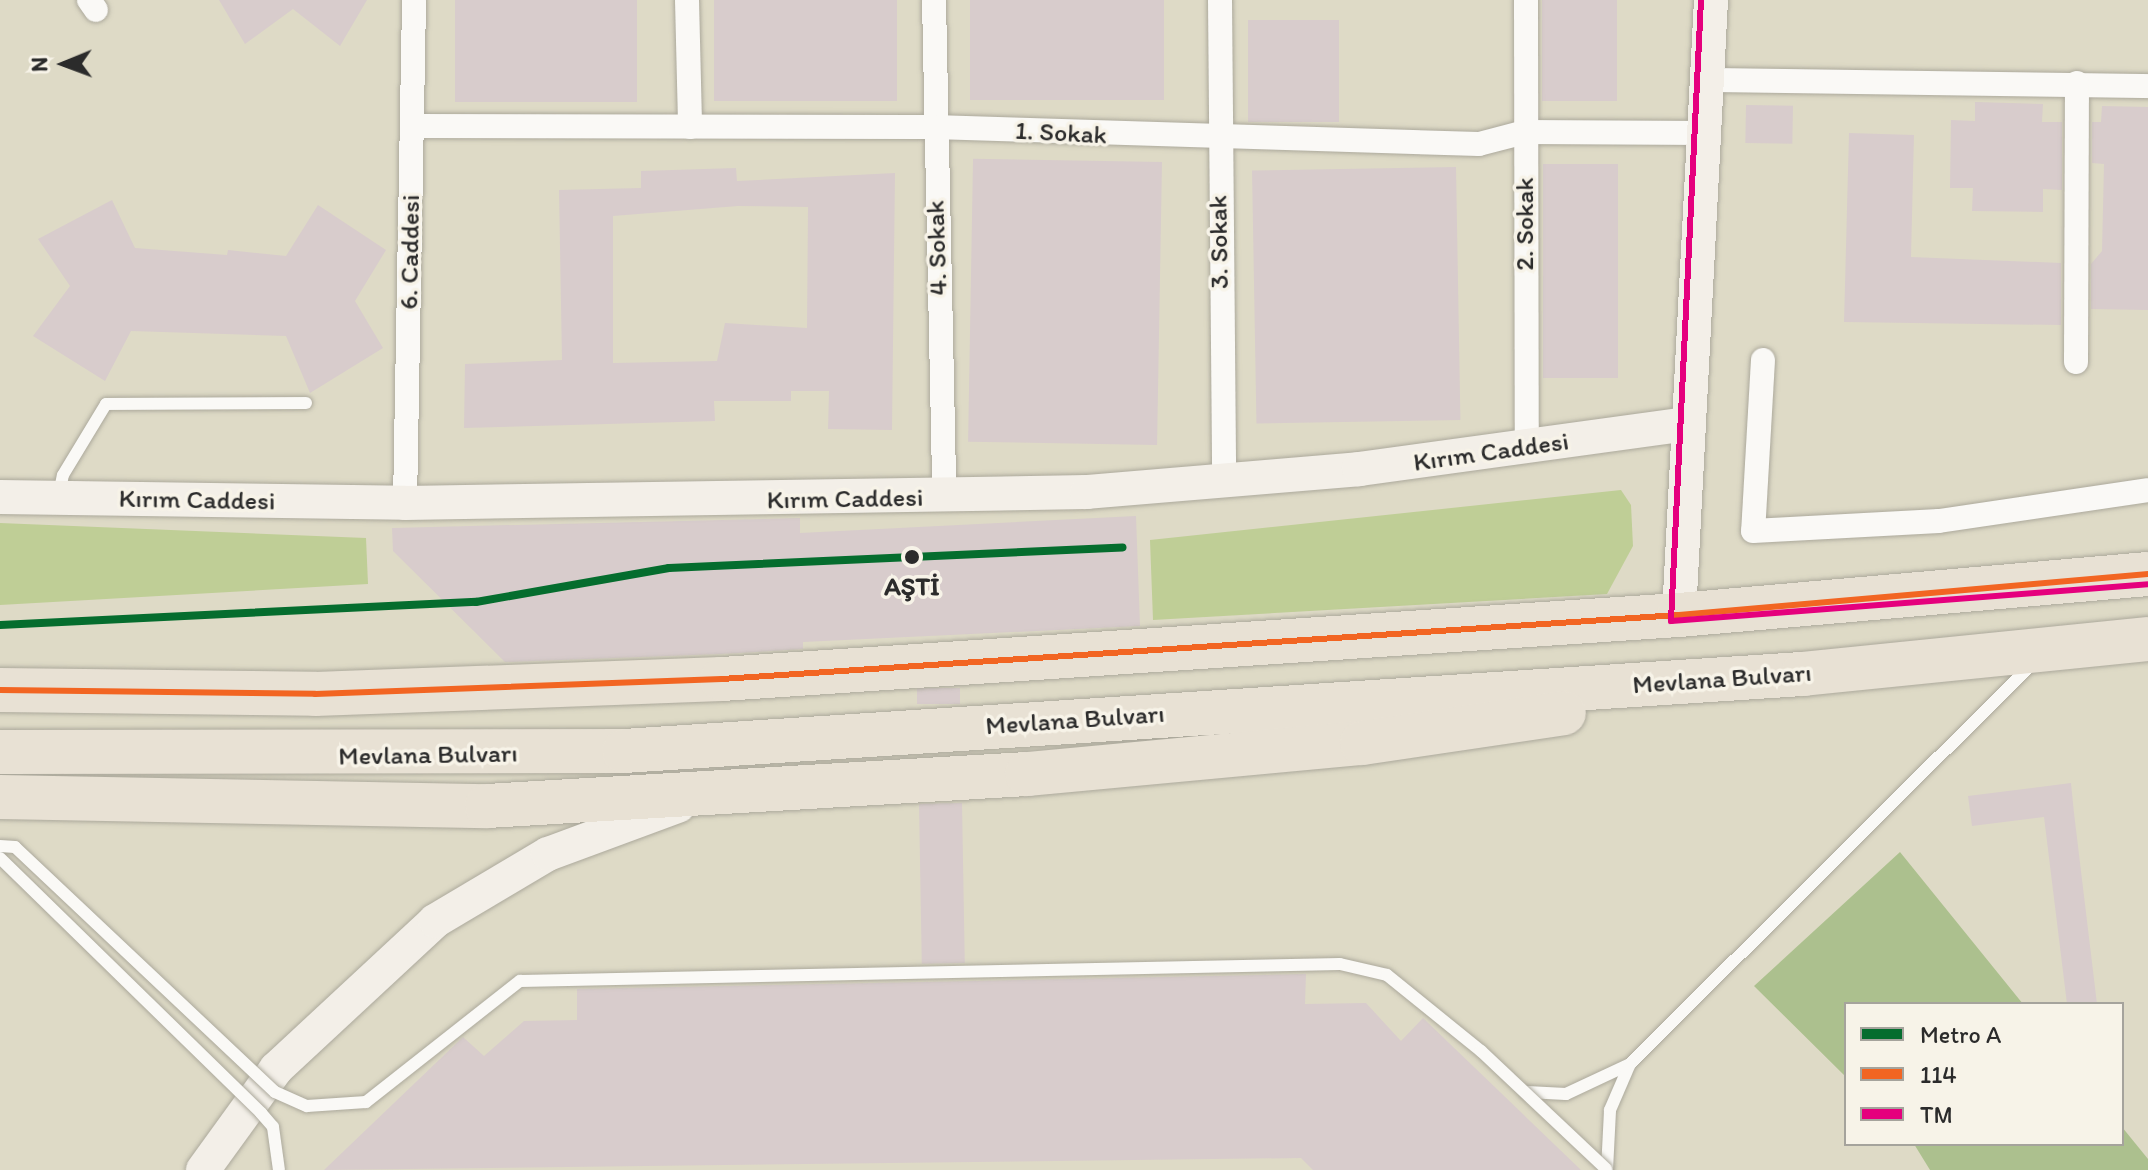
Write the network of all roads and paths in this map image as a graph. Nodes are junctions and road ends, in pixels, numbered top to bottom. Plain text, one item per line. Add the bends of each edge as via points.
1 (414, 0) edge
2 (687, 0) edge
3 (934, 0) edge
4 (1220, 0) edge
5 (1526, 0) edge
6 (1711, 0) edge
7 (1708, 80) junction
8 (2077, 83) junction
9 (2148, 86) edge
10 (412, 126) junction
11 (690, 127) junction
12 (934, 127) junction
13 (1525, 132) junction
14 (1707, 133) junction
15 (1217, 141) junction
16 (1763, 360) dead end
17 (2076, 362) dead end
18 (306, 403) dead end
19 (1686, 424) junction
20 (1527, 448) junction
21 (1224, 484) junction
22 (2148, 490) edge
23 (944, 496) junction
24 (0, 497) edge
25 (58, 498) junction
26 (405, 503) junction
27 (2148, 574) edge
28 (1679, 615) junction
29 (2148, 639) edge
30 (2046, 650) junction
31 (1803, 674) junction
32 (0, 690) edge
33 (0, 752) edge
34 (732, 790) junction
35 (0, 797) edge
36 (0, 846) edge
37 (0, 858) edge
38 (1630, 1064) junction
39 (1527, 1092) junction
40 (203, 1170) edge
41 (279, 1170) edge
42 (1606, 1170) edge

1 - 10 street, 6. Caddesi
2 - 11 street
3 - 12 street, 4. Sokak
4 - 15 street, 3. Sokak
5 - 13 street, 2. Sokak
6 - 7 street
7 - 8 street
7 - 14 street
8 - 9 street
8 - 17 street
10 - 11 street, 1. Sokak
10 - 26 street, 6. Caddesi
11 - 12 street, 1. Sokak
12 - 15 street, 1. Sokak
12 - 23 street, 4. Sokak
13 - 14 street, 1. Sokak
13 - 15 street, 1. Sokak via 1479,144
13 - 20 street, 2. Sokak
14 - 19 street
15 - 21 street, 3. Sokak
16 - 22 street via 1753,531 1939,521
18 - 25 lane via 106,404 63,475
19 - 20 street, Kırım Caddesi
19 - 28 street
20 - 21 street, Kırım Caddesi
21 - 23 street, Kırım Caddesi
23 - 26 street, Kırım Caddesi
24 - 25 street, Kırım Caddesi
25 - 26 street, Kırım Caddesi
27 - 28 highway
28 - 32 highway via 722,679 315,694
29 - 30 highway, Mevlana Bulvarı
30 - 31 highway, Mevlana Bulvarı
30 - 38 lane
31 - 33 highway, Mevlana Bulvarı via 624,751
31 - 34 highway via 1362,743 1027,774
34 - 35 highway via 487,806
34 - 40 street via 548,854 435,921 276,1069
36 - 39 lane, bridge via 15,847 275,1092 307,1106 366,1102 520,981 1225,964 1340,964 1387,975
37 - 41 lane, bridge via 261,1113 273,1127
38 - 39 lane via 1566,1094
38 - 42 lane via 1610,1110
39 - 42 lane, bridge

